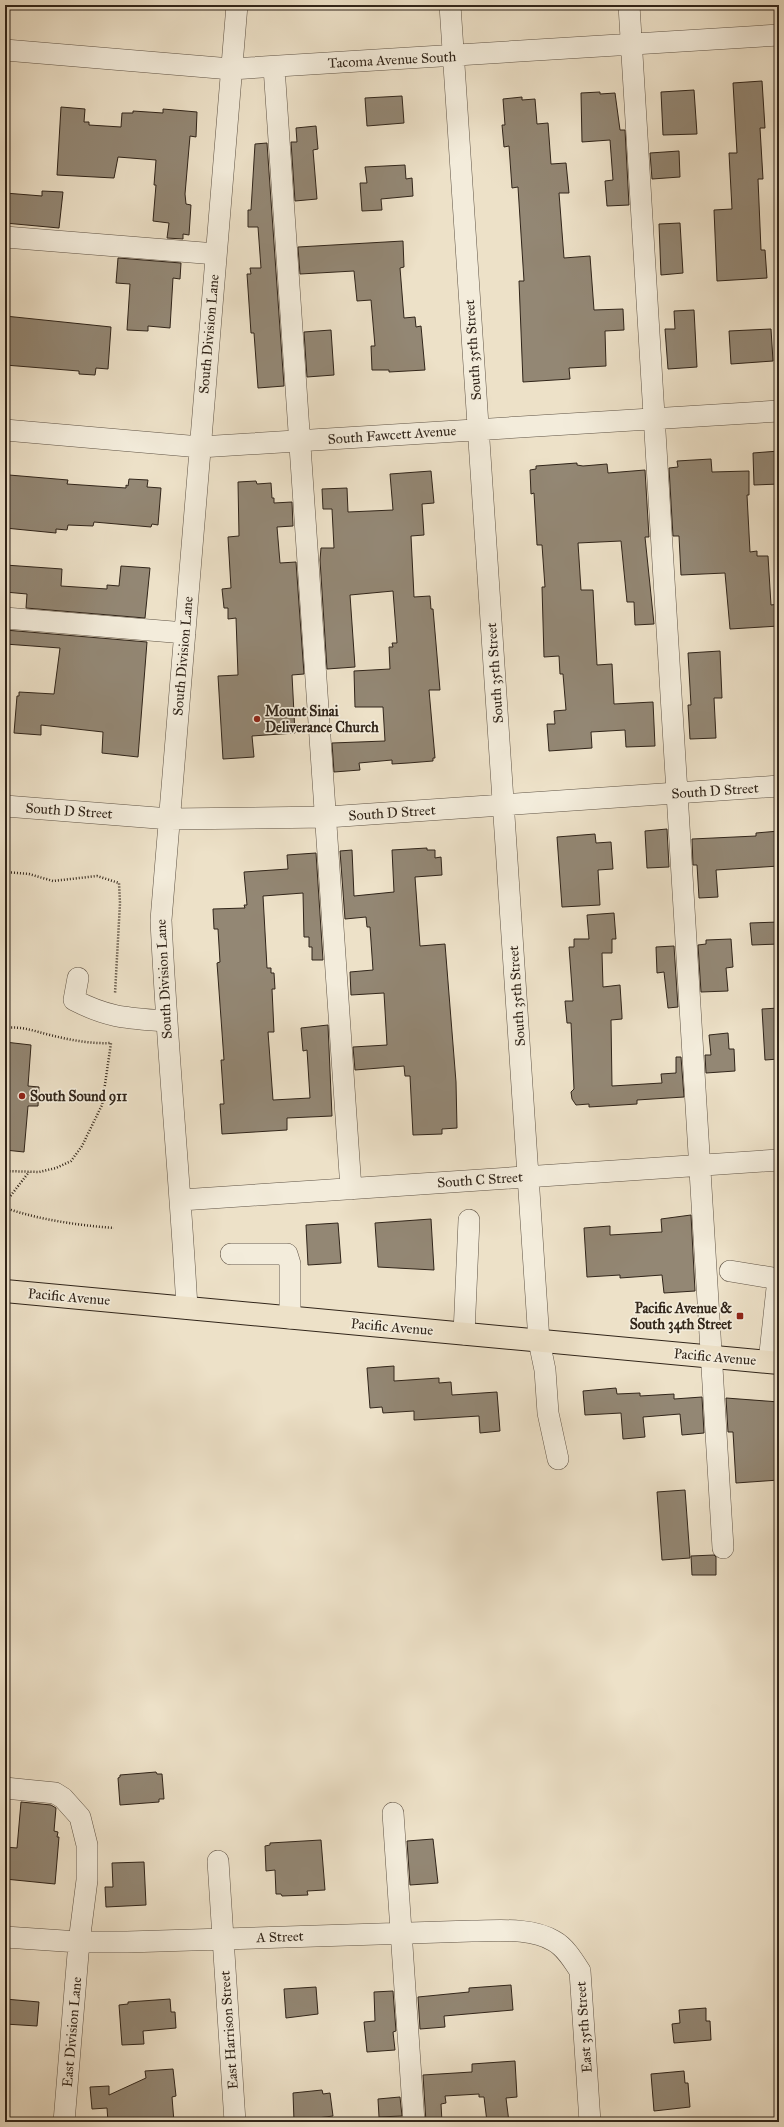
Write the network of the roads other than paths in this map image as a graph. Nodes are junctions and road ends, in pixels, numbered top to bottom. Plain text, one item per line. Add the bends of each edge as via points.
1 (236, 5) edge
2 (450, 5) edge
3 (629, 5) edge
4 (779, 35) edge
5 (632, 44) junction
6 (5, 50) edge
7 (453, 56) junction
8 (274, 67) junction
9 (231, 69) junction
10 (5, 237) edge
11 (216, 254) junction
12 (779, 411) edge
13 (654, 418) junction
14 (5, 430) edge
15 (478, 430) junction
16 (300, 441) junction
17 (200, 447) junction
18 (5, 618) edge
19 (185, 633) junction
20 (779, 786) edge
21 (679, 793) junction
22 (505, 805) junction
23 (5, 806) edge
24 (327, 817) junction
25 (170, 819) junction
26 (78, 978) dead end
27 (165, 1021) junction
28 (779, 1160) edge
29 (700, 1165) junction
30 (528, 1176) junction
31 (351, 1189) junction
32 (181, 1200) junction
33 (469, 1220) dead end
34 (231, 1254) dead end
35 (730, 1271) dead end
36 (778, 1279) edge
37 (5, 1291) edge
38 (188, 1308) junction
39 (290, 1318) junction
40 (464, 1334) junction
41 (540, 1341) junction
42 (712, 1357) junction
43 (774, 1362) edge
44 (558, 1459) dead end
45 (723, 1548) dead end
46 (5, 1788) edge
47 (393, 1813) dead end
48 (218, 1861) dead end
49 (401, 1933) junction
50 (5, 1936) edge
51 (224, 1938) junction
52 (554, 1941) joint
53 (79, 1942) junction
54 (64, 2122) edge
55 (235, 2122) edge
56 (414, 2122) edge
57 (590, 2122) edge

1 - 9 street, South Division Lane
2 - 7 street, South 35th Street
3 - 5 street
4 - 5 street, Tacoma Avenue South
5 - 7 street, Tacoma Avenue South
5 - 13 street
6 - 9 street, Tacoma Avenue South
7 - 8 street, Tacoma Avenue South
7 - 15 street, South 35th Street
8 - 9 street, Tacoma Avenue South
8 - 16 street
9 - 11 street, South Division Lane
10 - 11 street
11 - 17 street, South Division Lane
12 - 13 street, South Fawcett Avenue
13 - 15 street, South Fawcett Avenue
13 - 21 street
14 - 17 street, South Fawcett Avenue
15 - 16 street, South Fawcett Avenue
15 - 22 street, South 35th Street
16 - 17 street, South Fawcett Avenue
16 - 24 street
17 - 19 street, South Division Lane
18 - 19 street
19 - 25 street, South Division Lane
20 - 21 street, South D Street
21 - 22 street, South D Street
21 - 29 street
22 - 24 street, South D Street
22 - 30 street, South 35th Street
23 - 25 street, South D Street
24 - 25 street, South D Street
24 - 31 street
25 - 27 street, South Division Lane via 160,920
26 - 27 street via 74,1000 96,1011 113,1016
27 - 32 street, South Division Lane
28 - 29 street, South C Street
29 - 30 street, South C Street
29 - 42 street
30 - 31 street, South C Street
30 - 41 street, South 35th Street
31 - 32 street, South C Street
32 - 38 street, South Division Lane
33 - 40 street
34 - 39 street via 287,1254 290,1264
35 - 36 street
36 - 43 street
37 - 38 main road, Pacific Avenue
38 - 39 main road, Pacific Avenue
39 - 40 main road, Pacific Avenue
40 - 41 main road, Pacific Avenue
41 - 42 main road, Pacific Avenue
41 - 44 street, South 35th Street via 548,1413
42 - 43 main road, Pacific Avenue
42 - 45 street
46 - 53 street via 55,1793 78,1814 87,1845 87,1880
47 - 49 street
48 - 51 street, East Harrison Street
49 - 51 street, A Street
49 - 52 street, A Street via 504,1931 531,1934
49 - 56 street
50 - 53 street, A Street
51 - 53 street, A Street
51 - 55 street, East Harrison Street
52 - 57 street, East 35th Street via 569,1954 580,1971
53 - 54 street, East Division Lane

